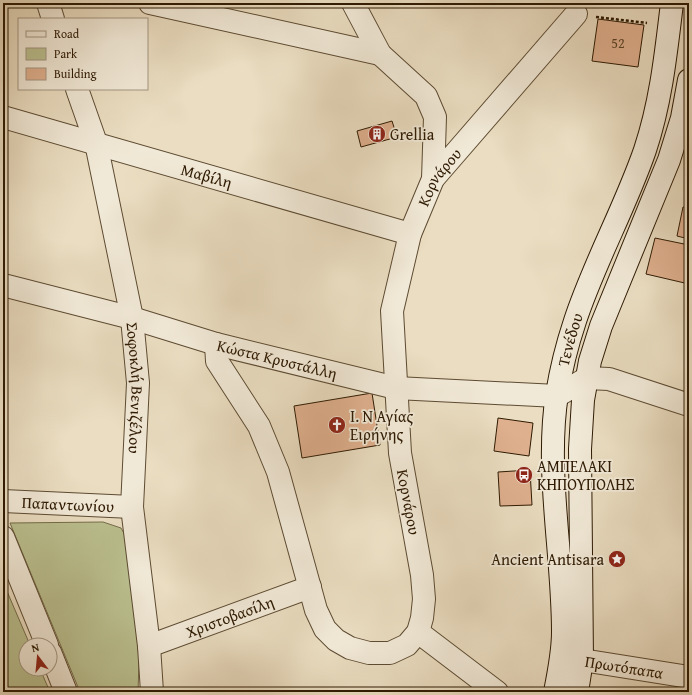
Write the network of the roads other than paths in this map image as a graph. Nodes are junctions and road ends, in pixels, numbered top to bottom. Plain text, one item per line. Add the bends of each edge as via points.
1 (48, 3) edge
2 (150, 3) edge
3 (353, 3) edge
4 (672, 3) edge
5 (576, 14) road end
6 (53, 18) edge
7 (380, 54) junction
8 (689, 80) edge
9 (77, 90) edge
10 (3, 117) edge
11 (96, 143) junction
12 (433, 179) junction
13 (410, 234) junction
14 (3, 285) edge
15 (132, 318) junction
16 (216, 344) junction
17 (587, 378) junction
18 (396, 388) junction
19 (557, 396) junction
20 (689, 406) edge
21 (3, 501) edge
22 (132, 507) junction
23 (3, 537) edge
24 (310, 587) junction
25 (418, 632) junction
26 (44, 637) edge
27 (149, 646) junction
28 (582, 660) junction
29 (560, 664) junction
30 (58, 672) edge
31 (689, 677) edge
32 (66, 692) edge
33 (152, 692) edge
34 (497, 692) edge
35 (555, 692) edge
36 (577, 692) edge

1 - 6 street
2 - 7 street
3 - 7 street
4 - 19 street, Τενέδου via 663,75 645,150 575,320 564,354
5 - 12 street, Κορνάρου
7 - 12 street via 426,96 435,117
8 - 17 street, Τενέδου via 682,118 669,160 601,326
9 - 11 street, Σοφοκλή Βενιζέλου
10 - 11 street, Μαβίλη
11 - 13 street, Μαβίλη
11 - 15 street, Σοφοκλή Βενιζέλου
12 - 13 street, Κορνάρου
13 - 18 street, Κορνάρου via 392,311
14 - 15 street, Κώστα Κρυστάλλη
15 - 16 street, Κώστα Κρυστάλλη
15 - 22 street, Σοφοκλή Βενιζέλου via 138,383
16 - 18 street, Κώστα Κρυστάλλη
16 - 24 street via 217,361 259,426 278,472
17 - 19 street
17 - 20 street via 609,379
17 - 28 street, Τενέδου via 580,441
18 - 19 street, Κώστα Κρυστάλλη
18 - 25 street, Κορνάρου via 400,453 422,575 424,599
19 - 29 street, Τενέδου via 554,479 563,633
21 - 22 street, Παπαντωνίου
22 - 27 street, Σοφοκλή Βενιζέλου
23 - 26 street
24 - 25 street via 316,610 325,629 336,640 350,648 370,653 390,653 407,645
24 - 27 street, Χριστοβασίλη
25 - 34 street
27 - 33 street, Σοφοκλή Βενιζέλου
28 - 29 street, Πρωτόπαπα
28 - 31 street, Πρωτόπαπα
28 - 36 street, Τενέδου
29 - 35 street, Τενέδου
30 - 32 street

